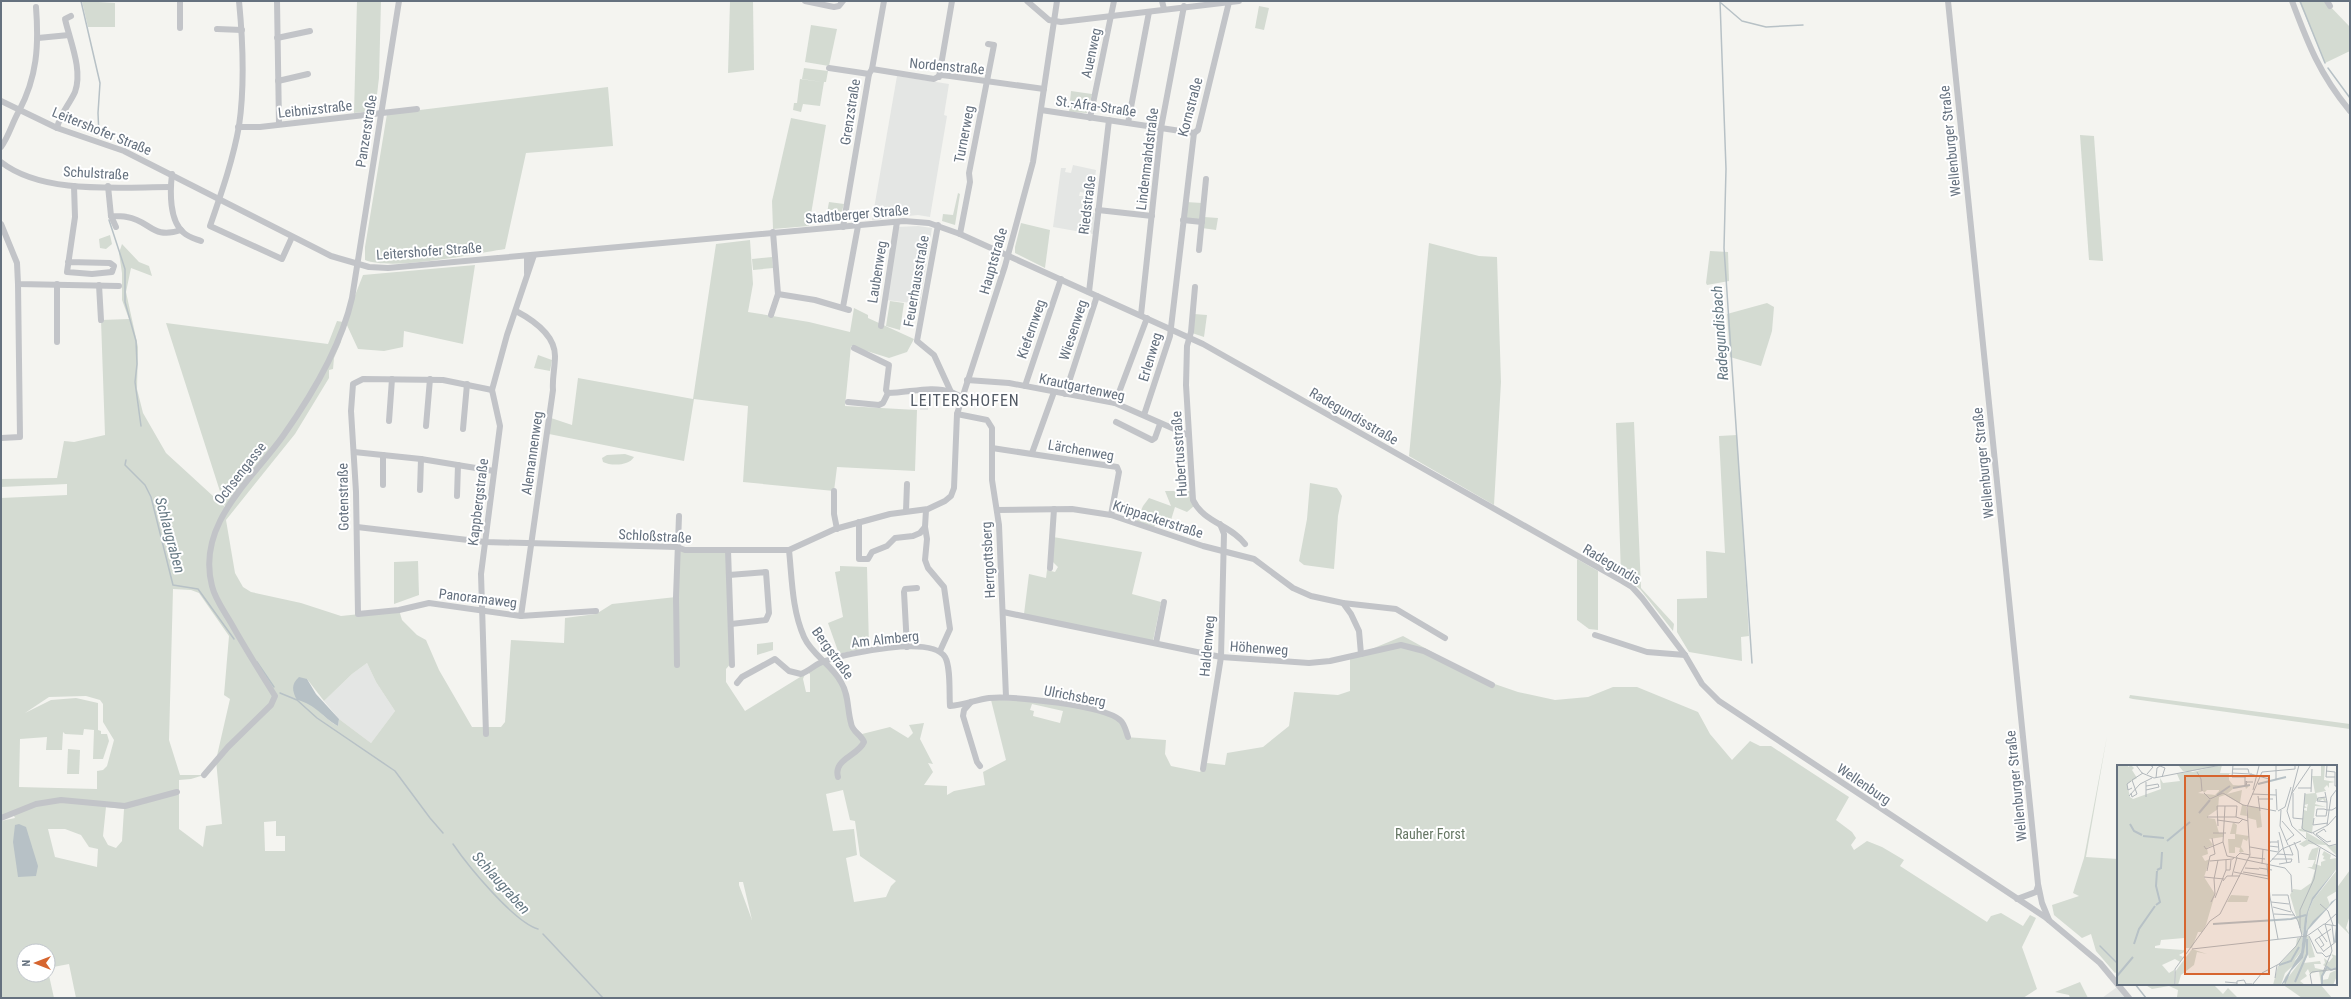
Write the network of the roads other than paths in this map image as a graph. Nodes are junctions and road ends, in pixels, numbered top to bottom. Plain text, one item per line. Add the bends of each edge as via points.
1 (180, 1) edge
2 (239, 1) edge
3 (277, 1) edge
4 (399, 1) edge
5 (805, 1) edge
6 (843, 1) edge
7 (884, 1) edge
8 (952, 1) edge
9 (1027, 1) edge
10 (1057, 1) edge
11 (1114, 1) edge
12 (1162, 1) edge
13 (1239, 1) edge
14 (1948, 1) edge
15 (2292, 1) edge
16 (1229, 2) edge
17 (1184, 6) junction
18 (36, 7) dead end
19 (1164, 9) junction
20 (1149, 12) junction
21 (71, 16) dead end
22 (1111, 17) junction
23 (1054, 22) junction
24 (180, 28) dead end
25 (216, 29) dead end
26 (242, 30) junction
27 (310, 31) dead end
28 (69, 36) junction
29 (38, 38) junction
30 (277, 38) junction
31 (988, 44) dead end
32 (828, 68) dead end
33 (870, 71) junction
34 (308, 74) dead end
35 (938, 77) junction
36 (278, 81) junction
37 (987, 81) junction
38 (1044, 89) junction
39 (1, 101) edge
40 (417, 109) dead end
41 (20, 110) junction
42 (1041, 110) junction
43 (2350, 111) edge
44 (381, 113) junction
45 (1090, 118) junction
46 (1109, 120) junction
47 (1128, 123) junction
48 (279, 124) junction
49 (238, 127) junction
50 (57, 128) junction
51 (1161, 128) junction
52 (1194, 133) junction
53 (1, 147) edge
54 (1, 162) edge
55 (172, 174) junction
56 (1206, 179) dead end
57 (74, 186) junction
58 (108, 186) junction
59 (170, 186) junction
60 (219, 200) junction
61 (1098, 210) junction
62 (111, 216) junction
63 (1152, 216) junction
64 (1183, 220) junction
65 (897, 222) junction
66 (1202, 222) junction
67 (1, 224) edge
68 (938, 225) junction
69 (858, 226) junction
70 (116, 227) dead end
71 (843, 227) junction
72 (181, 230) junction
73 (773, 232) junction
74 (960, 234) junction
75 (292, 237) junction
76 (201, 241) dead end
77 (1199, 250) dead end
78 (534, 255) junction
79 (1008, 255) junction
80 (527, 256) junction
81 (68, 262) junction
82 (356, 264) junction
83 (527, 278) junction
84 (1061, 280) junction
85 (18, 284) junction
86 (57, 284) junction
87 (99, 286) junction
88 (119, 286) dead end
89 (1195, 287) dead end
90 (1089, 292) junction
91 (778, 294) junction
92 (1097, 296) junction
93 (516, 310) junction
94 (771, 315) dead end
95 (1144, 316) junction
96 (101, 320) dead end
97 (881, 326) dead end
98 (1171, 328) junction
99 (1190, 337) junction
100 (57, 342) dead end
101 (854, 348) dead end
102 (392, 379) junction
103 (430, 379) junction
104 (967, 380) junction
105 (467, 384) junction
106 (1025, 386) junction
107 (492, 390) junction
108 (951, 392) junction
109 (1054, 392) junction
110 (888, 393) junction
111 (1065, 394) junction
112 (962, 397) junction
113 (848, 402) dead end
114 (1115, 403) junction
115 (957, 414) junction
116 (1144, 415) junction
117 (389, 421) dead end
118 (1116, 422) dead end
119 (1160, 424) junction
120 (426, 426) dead end
121 (463, 429) dead end
122 (1188, 435) junction
123 (1, 438) edge
124 (992, 448) junction
125 (354, 452) junction
126 (1032, 453) junction
127 (383, 455) junction
128 (421, 459) junction
129 (458, 465) junction
130 (494, 472) junction
131 (907, 484) dead end
132 (383, 485) dead end
133 (420, 490) dead end
134 (834, 491) dead end
135 (457, 496) dead end
136 (945, 501) joint
137 (1054, 509) junction
138 (926, 510) junction
139 (997, 510) junction
140 (906, 511) junction
141 (1111, 515) junction
142 (679, 516) dead end
143 (1506, 517) joint
144 (858, 522) junction
145 (1220, 524) junction
146 (357, 527) junction
147 (925, 527) junction
148 (837, 529) junction
149 (485, 542) junction
150 (531, 543) junction
151 (1245, 544) dead end
152 (677, 547) junction
153 (728, 550) junction
154 (789, 550) junction
155 (1223, 552) junction
156 (1050, 568) dead end
157 (729, 575) junction
158 (917, 588) dead end
159 (1164, 602) dead end
160 (1343, 603) junction
161 (484, 611) junction
162 (596, 612) dead end
163 (1003, 612) junction
164 (358, 614) joint
165 (521, 616) junction
166 (731, 624) junction
167 (1594, 635) dead end
168 (1445, 638) dead end
169 (1156, 643) junction
170 (907, 647) junction
171 (940, 651) junction
172 (1361, 654) junction
173 (1685, 655) junction
174 (1221, 657) junction
175 (823, 661) junction
176 (677, 664) dead end
177 (732, 666) dead end
178 (737, 683) dead end
179 (1702, 684) joint
180 (1492, 685) dead end
181 (1006, 698) junction
182 (971, 702) junction
183 (486, 734) dead end
184 (1128, 737) dead end
185 (980, 766) dead end
186 (1203, 769) dead end
187 (204, 775) dead end
188 (838, 777) dead end
189 (177, 792) dead end
190 (1, 818) edge
191 (2038, 884) junction
192 (2017, 899) junction
193 (2050, 921) junction
194 (2117, 984) edge
195 (2118, 985) edge
196 (2129, 998) edge

1 - 24 street
2 - 26 street
3 - 30 street
4 - 44 street, Panzerstraße
5 - 6 street via 834,7 840,6
7 - 33 street, Grenzstraße
8 - 35 street
9 - 23 street
10 - 23 street, Hauptstraße
11 - 22 street, Auenweg
12 - 19 street
13 - 16 street
14 - 191 street, Wellenburger Straße
15 - 43 street via 2320,69 2331,88
16 - 17 street
16 - 52 street, Kornstraße via 1198,130
17 - 19 street
17 - 51 street, Lindenmahdstraße
18 - 29 street
19 - 20 street
20 - 22 street
20 - 47 street
21 - 28 street via 65,19
22 - 23 street via 1077,22
22 - 45 street, Auenweg
23 - 38 street, Hauptstraße
25 - 26 street
26 - 49 street
27 - 30 street
28 - 29 street
28 - 50 street via 78,80 60,116
29 - 41 street via 35,72
30 - 36 street
31 - 37 street, Turnerweg via 994,45
32 - 33 street, Nordenstraße
33 - 35 street, Nordenstraße via 934,79
33 - 71 street, Grenzstraße
34 - 36 street
35 - 37 street, Nordenstraße via 948,75
36 - 48 street
37 - 38 street, Nordenstraße
37 - 74 street, Turnerweg
38 - 42 street, Hauptstraße
39 - 41 street, Leitershofer Straße
40 - 44 street, Leibnizstraße
41 - 50 street, Leitershofer Straße
41 - 53 street
42 - 45 street, St.-Afra-Straße
42 - 79 street, Hauptstraße via 1033,162
44 - 48 street, Leibnizstraße
44 - 82 street, Panzerstraße
45 - 46 street, St.-Afra-Straße
46 - 47 street, St.-Afra-Straße
46 - 61 street, Riedstraße
47 - 51 street, St.-Afra-Straße
48 - 49 street, Leibnizstraße
49 - 60 street
50 - 55 street, Leitershofer Straße via 117,148
51 - 52 street, St.-Afra-Straße
51 - 63 street, Lindenmahdstraße
52 - 64 street, Kornstraße
54 - 57 street, Schulstraße via 26,175
55 - 59 street
55 - 60 street, Leitershofer Straße
56 - 66 street
57 - 58 street, Schulstraße
57 - 81 street via 75,217
58 - 59 street, Schulstraße
58 - 62 street
59 - 72 street via 174,219
60 - 75 street, Leitershofer Straße
60 - 75 street via 210,226 282,259
61 - 63 street
61 - 90 street, Riedstraße
62 - 70 street
62 - 72 street via 127,216 156,232 173,233
63 - 95 street, Lindenmahdstraße
64 - 66 street
64 - 98 street, Kornstraße
65 - 68 street, Stadtberger Straße via 918,221
65 - 69 street, Stadtberger Straße
65 - 97 street, Laubenweg
66 - 77 street
67 - 85 street via 17,263
68 - 74 street, Stadtberger Straße
68 - 108 street, Feuerhausstraße via 917,341 934,355
69 - 71 street, Stadtberger Straße
69 - 91 street via 846,308
71 - 73 street, Stadtberger Straße
72 - 76 street via 184,234
73 - 78 street, Leitershofer Straße
73 - 91 street
74 - 79 street, Stadtberger Straße
75 - 82 street, Leitershofer Straße via 331,256
78 - 80 street, Leitershofer Straße
78 - 83 street, Kappbergstraße
79 - 84 street, Radegundisstraße
79 - 104 street, Hauptstraße
80 - 82 street, Leitershofer Straße via 388,268
80 - 83 street, Kappbergstraße
81 - 81 street via 67,272 104,274 114,269 110,263
82 - 187 street, Ochsengasse via 348,316 330,357 283,436 226,508 210,548 210,576 220,606 275,696 271,705 228,747
83 - 93 street, Kappbergstraße
84 - 90 street, Radegundisstraße
84 - 106 street, Kiefernweg
85 - 86 street
85 - 123 street via 20,437
86 - 87 street
86 - 100 street
87 - 88 street
87 - 96 street
89 - 99 street
90 - 92 street, Radegundisstraße
91 - 94 street
92 - 95 street, Radegundisstraße
92 - 111 street, Wiesenweg
93 - 107 street, Kappbergstraße
93 - 150 street, Alemannenweg via 529,318 549,337 555,354 553,390
95 - 98 street, Radegundisstraße
95 - 114 street, Lindenmahdstraße
98 - 99 street, Radegundisstraße
98 - 116 street, Erlenweg
99 - 122 street, Hubertusstraße via 1186,385
99 - 143 street, Radegundisstraße
101 - 110 street via 890,365 886,390
102 - 103 street
102 - 117 street
102 - 125 street, Gotenstraße via 355,381 351,412
103 - 105 street
103 - 120 street
104 - 106 street, Krautgartenweg
104 - 112 street, Hauptstraße
105 - 107 street
105 - 121 street
106 - 109 street, Krautgartenweg
107 - 130 street, Kappbergstraße via 500,426
108 - 110 street via 917,390
108 - 112 street
109 - 111 street, Krautgartenweg
109 - 126 street
110 - 113 street via 880,405
111 - 114 street, Krautgartenweg
112 - 115 street, Hauptstraße
114 - 116 street, Krautgartenweg
115 - 124 street, Herrgottsberg via 988,420 992,428
115 - 136 street, Hauptstraße via 954,488 951,496
116 - 119 street, Krautgartenweg
118 - 119 street via 1152,440
119 - 122 street, Krautgartenweg
122 - 145 street, Hubertusstraße via 1193,500 1201,513
124 - 126 street, Lärchenweg
124 - 139 street, Herrgottsberg via 992,480
125 - 127 street
125 - 146 street, Gotenstraße
126 - 141 street, Lärchenweg via 1117,467 1119,472
127 - 128 street
127 - 132 street
128 - 129 street
128 - 133 street
129 - 130 street
129 - 135 street
130 - 149 street, Kappbergstraße
131 - 140 street
134 - 148 street
136 - 138 street, Schloßstraße
137 - 139 street, Krippackerstraße
137 - 141 street, Krippackerstraße
137 - 156 street
138 - 140 street, Schloßstraße
138 - 147 street
139 - 163 street, Herrgottsberg
140 - 144 street, Schloßstraße
141 - 155 street, Krippackerstraße
142 - 152 street
143 - 173 street, Radegundis via 1632,587
144 - 147 street via 859,559 868,559 872,552 887,546 895,538 913,536
144 - 148 street, Schloßstraße
145 - 151 street, Hubertusstraße via 1236,534
145 - 155 street, Haldenweg via 1224,534
146 - 149 street, Schloßstraße
146 - 164 street, Gotenstraße
147 - 171 street via 925,560 928,568 944,587 950,629
148 - 154 street, Schloßstraße
149 - 150 street, Schloßstraße
149 - 161 street, Kappbergstraße via 481,574
150 - 152 street, Schloßstraße
150 - 165 street, Alemannenweg
152 - 153 street, Schloßstraße via 685,550
152 - 176 street
153 - 154 street, Schloßstraße
153 - 157 street
154 - 175 street, Bergstraße via 792,587 800,626 806,642
155 - 160 street, Krippackerstraße via 1254,559 1293,588 1311,596
155 - 174 street, Haldenweg
157 - 166 street
157 - 166 street via 766,572 769,614 766,620 760,622
158 - 170 street via 905,589 904,592
159 - 169 street
160 - 168 street via 1396,609
160 - 172 street via 1359,631
161 - 164 street, Panoramaweg via 428,603 399,610
161 - 165 street, Panoramaweg
161 - 183 street, Kappbergstraße
162 - 165 street, Panoramaweg
163 - 169 street, Höhenweg
163 - 181 street, Herrgottsberg
166 - 177 street
167 - 173 street via 1647,652
169 - 174 street, Höhenweg
170 - 171 street, Am Almberg via 924,646
170 - 175 street, Am Almberg via 870,650
171 - 182 street via 947,661 950,706
172 - 174 street, Höhenweg via 1309,663
172 - 180 street, Höhenweg via 1401,645 1424,651
173 - 179 street, Radegundis
174 - 186 street, Haldenweg
175 - 178 street, Am Almberg via 801,674 789,671 775,659 742,677
175 - 188 street, Bergstraße via 841,681 847,696 853,731 864,742 861,749 839,764 836,771
179 - 192 street, Wellenburg via 1719,701
181 - 182 street
181 - 184 street, Ulrichsberg via 1078,706 1108,714 1120,720
182 - 185 street via 964,710 963,716
189 - 190 street via 125,806 61,800 36,804
191 - 192 street via 2036,892
191 - 193 street, Wellenburger Straße via 2042,903
192 - 193 street, Wellenburg
193 - 194 street, Wellenburg via 2100,963
195 - 196 street, Wellenburg

